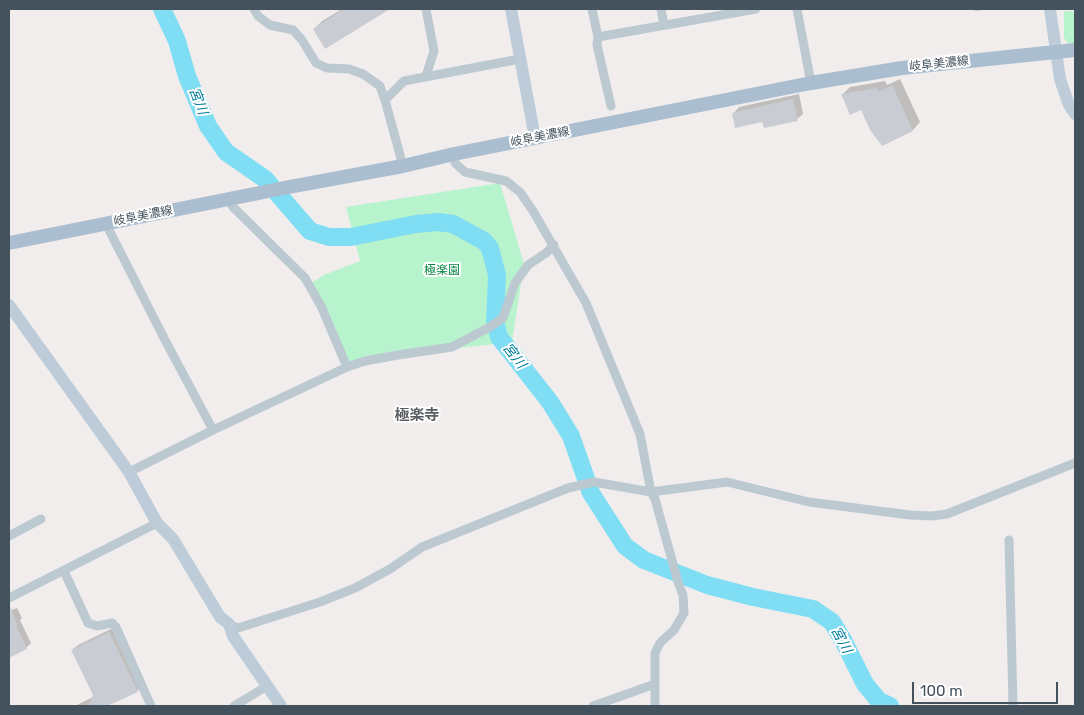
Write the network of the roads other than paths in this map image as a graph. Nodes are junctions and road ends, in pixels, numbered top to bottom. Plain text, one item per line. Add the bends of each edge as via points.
1 (254, 9) edge
2 (426, 9) edge
3 (511, 9) edge
4 (592, 9) edge
5 (660, 9) edge
6 (756, 9) edge
7 (797, 9) edge
8 (1050, 9) edge
9 (729, 11) edge
10 (664, 25) junction
11 (598, 37) junction
12 (1075, 50) edge
13 (1056, 52) junction
14 (520, 59) junction
15 (426, 76) junction
16 (811, 83) junction
17 (385, 100) junction
18 (610, 106) dead end
19 (1075, 114) edge
20 (535, 138) junction
21 (454, 154) junction
22 (403, 166) junction
23 (228, 199) junction
24 (106, 224) junction
25 (9, 243) edge
26 (554, 245) junction
27 (11, 313) edge
28 (347, 367) junction
29 (213, 430) junction
30 (1075, 463) edge
31 (129, 472) junction
32 (651, 492) junction
33 (41, 519) dead end
34 (157, 523) junction
35 (9, 536) edge
36 (1008, 540) dead end
37 (64, 571) junction
38 (9, 598) edge
39 (229, 624) junction
40 (655, 684) junction
41 (267, 686) junction
42 (151, 706) edge
43 (234, 706) edge
44 (281, 706) edge
45 (593, 706) edge
46 (655, 706) edge
47 (1013, 706) edge

1 - 17 street via 270,24 293,30 316,63 363,74 380,86
2 - 15 street via 434,51
3 - 14 street
4 - 11 street
5 - 10 street
6 - 9 street
7 - 16 street
8 - 13 street
9 - 10 street
10 - 11 street
11 - 18 street
12 - 13 main road, 岐阜美濃線
13 - 16 main road, 岐阜美濃線 via 902,68
13 - 19 street via 1060,78
14 - 15 street
14 - 20 street
15 - 17 street via 404,81
16 - 20 main road, 岐阜美濃線
17 - 22 street
20 - 21 main road, 岐阜美濃線
21 - 22 main road, 岐阜美濃線
21 - 26 street via 455,163 465,172 506,181 520,192
22 - 23 main road, 岐阜美濃線
23 - 24 main road, 岐阜美濃線
23 - 28 street via 305,278 321,306
24 - 25 main road, 岐阜美濃線
24 - 29 street
26 - 28 street via 528,266 515,283 503,318 488,328 452,347 406,353
26 - 32 street via 586,303 640,434
27 - 31 street
28 - 29 street
29 - 31 street
30 - 32 street via 947,514 932,516 809,502 727,482
31 - 34 street
32 - 39 street via 594,482 568,488 422,547 355,588 238,628
32 - 40 street via 683,595 684,614 655,653
33 - 35 street
34 - 37 street
34 - 39 street via 173,539 220,617
36 - 47 street
37 - 38 street
37 - 42 street via 88,623 97,626 112,623 116,627
39 - 41 street via 233,636
40 - 45 street
40 - 46 street
41 - 43 street
41 - 44 street

